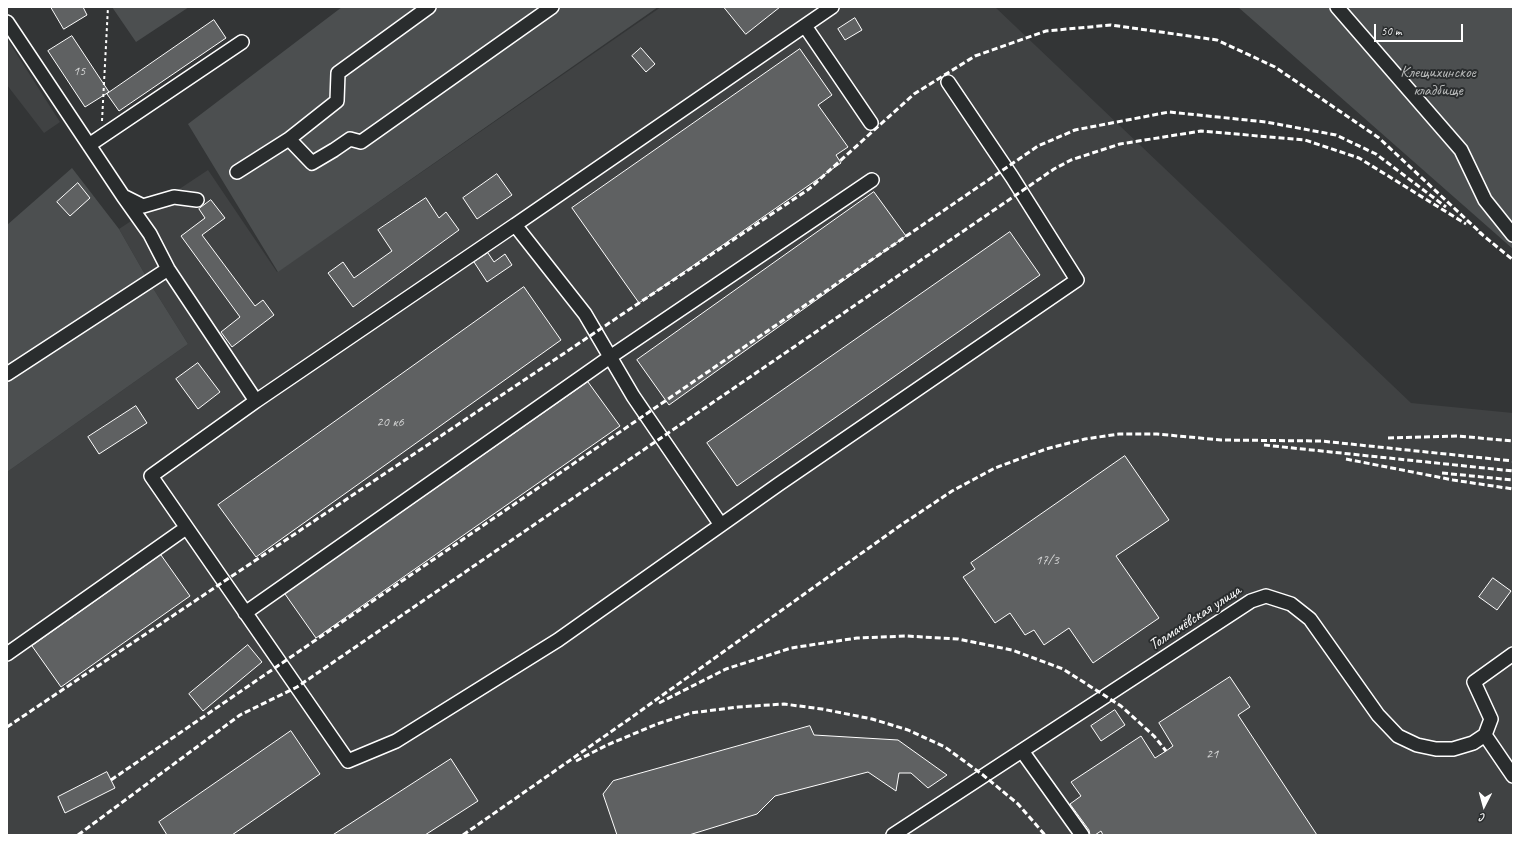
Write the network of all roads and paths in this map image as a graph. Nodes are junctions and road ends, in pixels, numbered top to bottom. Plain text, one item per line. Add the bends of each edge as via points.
1 (108, 7) edge
2 (429, 7) edge
3 (552, 7) edge
4 (832, 7) edge
5 (1338, 7) edge
6 (7, 22) edge
7 (805, 26) junction
8 (242, 42) dead end
9 (948, 82) dead end
10 (871, 123) dead end
11 (101, 137) junction
12 (289, 139) junction
13 (89, 145) junction
14 (237, 172) dead end
15 (872, 180) dead end
16 (123, 196) junction
17 (198, 200) dead end
18 (516, 225) junction
19 (1513, 235) edge
20 (168, 269) junction
21 (610, 357) junction
22 (7, 374) edge
23 (256, 401) junction
24 (721, 525) junction
25 (186, 528) junction
26 (245, 613) junction
27 (7, 654) edge
28 (1513, 654) edge
29 (1485, 735) junction
30 (1022, 751) junction
31 (1513, 776) edge
32 (893, 835) edge
33 (1082, 835) edge

1 - 11 path
2 - 12 street via 338,73 337,101
3 - 12 street via 360,142 350,139 312,163
4 - 7 street
5 - 19 street via 1461,150 1485,200
6 - 13 street
7 - 10 street
7 - 18 street
8 - 11 street
9 - 24 street via 1077,280
11 - 13 street
12 - 14 street
13 - 16 street
15 - 21 street
16 - 17 street via 143,206 174,197
16 - 20 street via 150,234
18 - 21 street via 585,314
18 - 23 street
20 - 22 street
20 - 23 street
21 - 24 street via 633,396
21 - 26 street
23 - 25 street via 151,476
24 - 26 street via 558,640 396,741 348,761
25 - 26 street
25 - 27 street
28 - 29 street via 1474,682 1491,720
29 - 30 street, Толмачёвская улица via 1473,743 1453,749 1417,746 1398,736 1378,715 1310,619 1291,604 1266,596 1251,601
29 - 31 street
30 - 32 street, Толмачёвская улица
30 - 33 street

